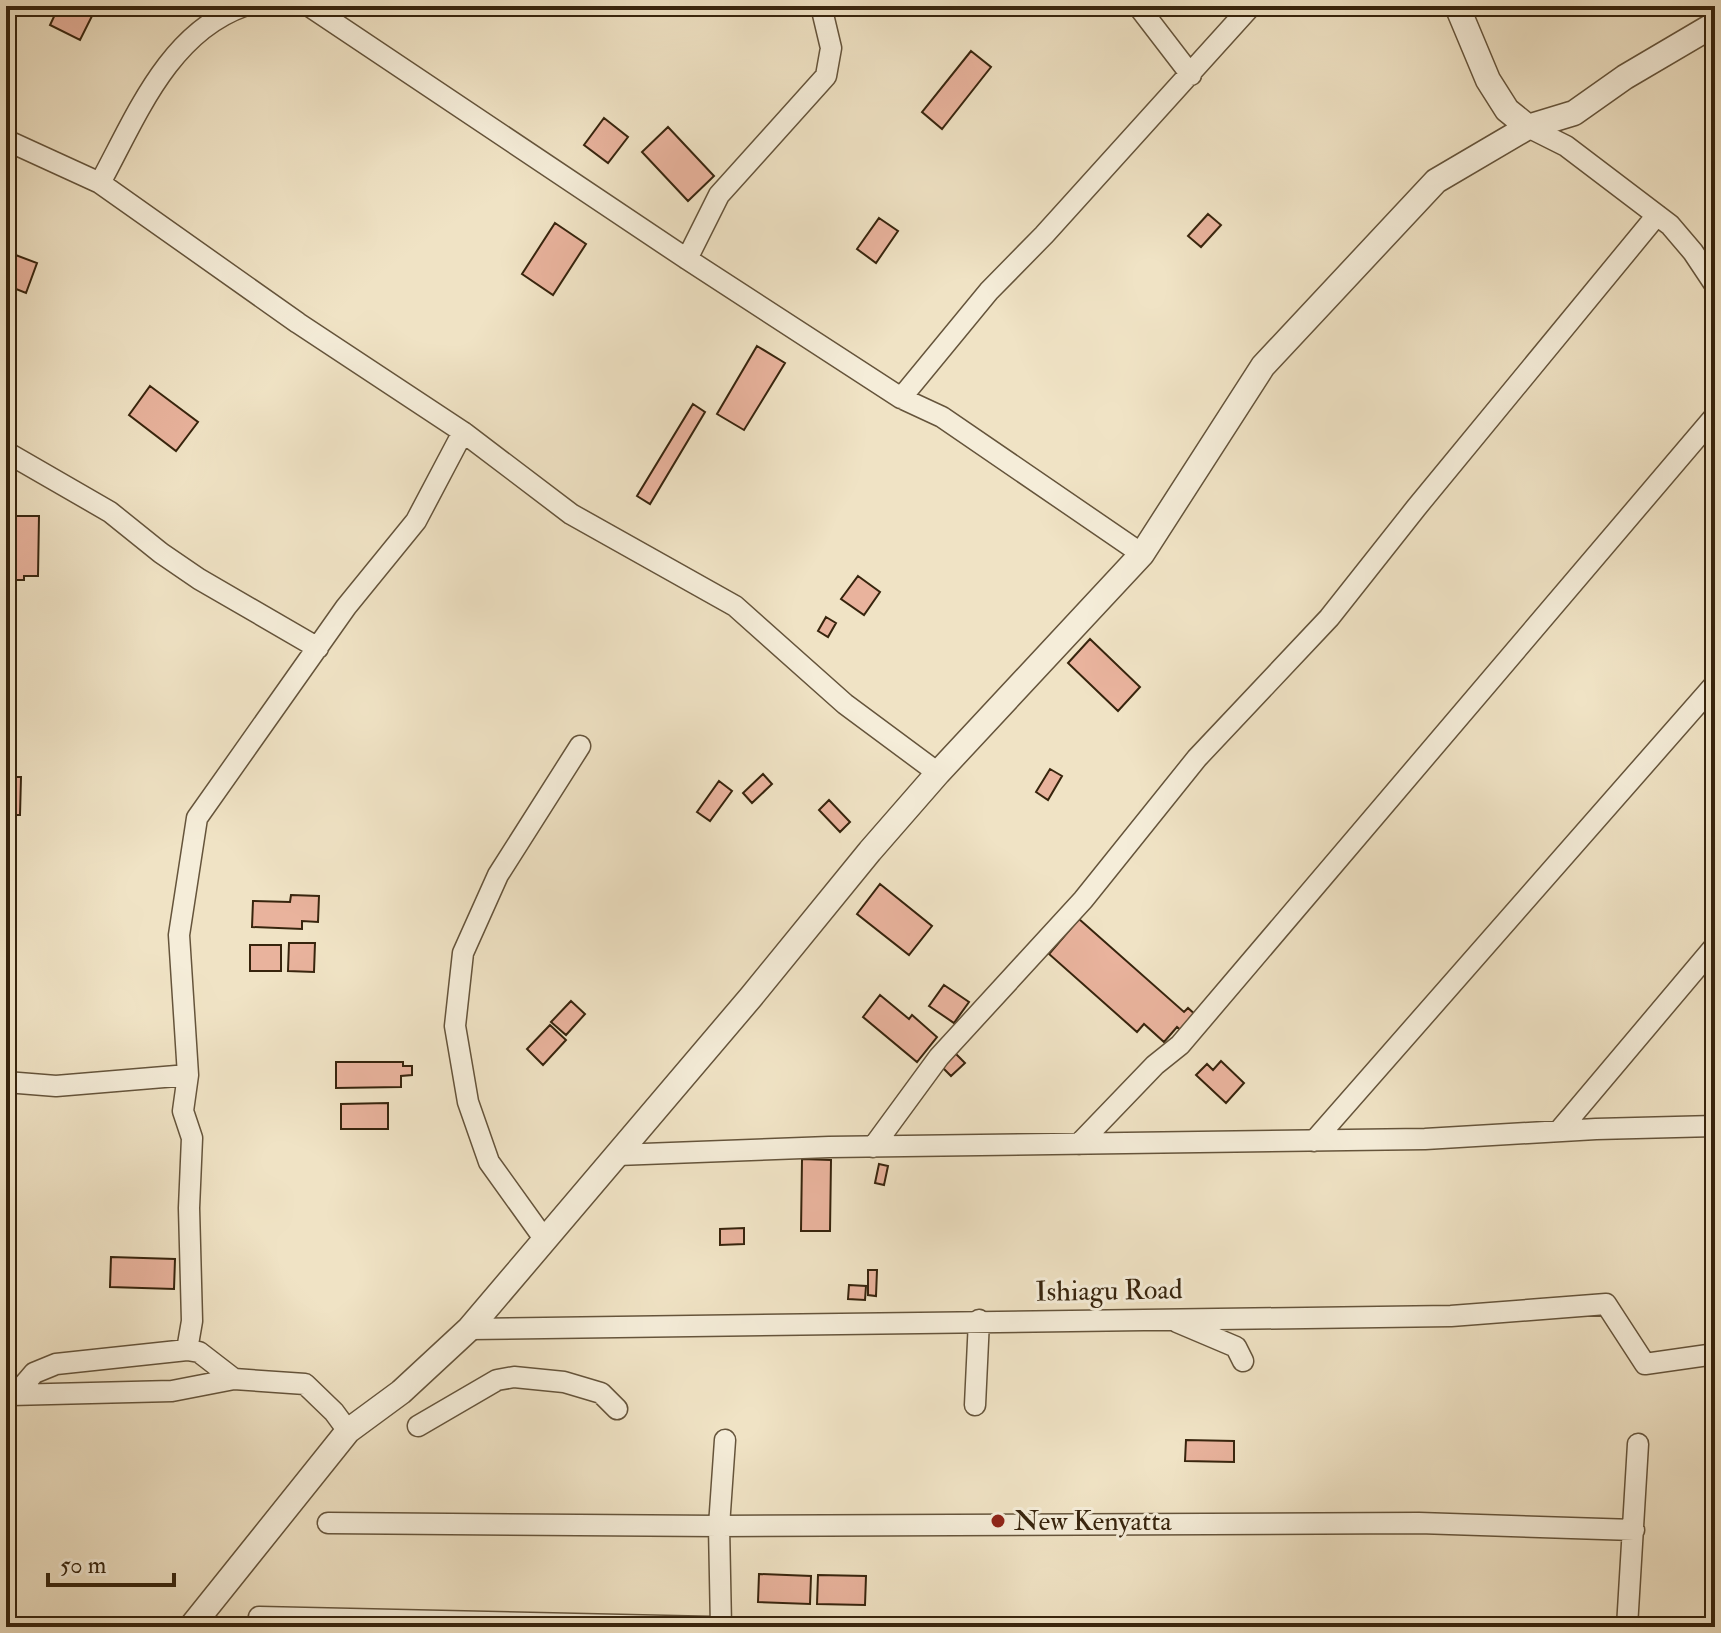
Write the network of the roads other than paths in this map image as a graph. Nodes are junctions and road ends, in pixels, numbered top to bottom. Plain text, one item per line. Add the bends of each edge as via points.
1 (244, 6) edge
2 (309, 6) edge
3 (821, 6) edge
4 (1138, 6) edge
5 (1251, 6) edge
6 (1457, 6) edge
7 (1715, 24) edge
8 (1191, 75) junction
9 (1528, 127) junction
10 (6, 140) edge
11 (100, 183) junction
12 (1657, 215) junction
13 (687, 259) junction
14 (1715, 285) edge
15 (901, 398) junction
16 (1715, 416) edge
17 (463, 432) junction
18 (6, 452) edge
19 (1142, 554) junction
20 (318, 648) junction
21 (1715, 684) edge
22 (580, 746) dead end
23 (938, 773) junction
24 (1715, 946) edge
25 (188, 1075) junction
26 (6, 1082) edge
27 (1715, 1126) edge
28 (1559, 1131) junction
29 (1314, 1141) junction
30 (1079, 1144) junction
31 (873, 1147) junction
32 (617, 1155) junction
33 (545, 1240) junction
34 (1170, 1318) junction
35 (979, 1320) junction
36 (469, 1329) junction
37 (187, 1350) junction
38 (1715, 1354) edge
39 (1243, 1361) dead end
40 (234, 1379) junction
41 (11, 1395) edge
42 (975, 1405) dead end
43 (617, 1409) dead end
44 (418, 1426) dead end
45 (348, 1431) junction
46 (725, 1440) dead end
47 (1638, 1444) dead end
48 (328, 1523) dead end
49 (719, 1526) junction
50 (1634, 1530) junction
51 (259, 1617) dead end
52 (191, 1627) edge
53 (710, 1627) edge
54 (721, 1627) edge
55 (1627, 1627) edge

1 - 11 street via 225,13 190,40 156,79
2 - 13 street
3 - 13 street via 831,48 826,76 719,195
4 - 8 street
5 - 8 street
6 - 9 street via 1488,80 1507,110
7 - 9 street via 1574,113
8 - 15 street via 989,291
9 - 12 street via 1566,146
9 - 19 street via 1436,181 1263,366
10 - 11 street
11 - 17 street
12 - 14 street via 1693,252
12 - 31 street via 1329,618 1197,758 1083,900 939,1057
13 - 15 street
15 - 19 street via 942,417
16 - 30 street via 1180,1045
17 - 20 street via 416,521
17 - 23 street via 571,514 735,606 845,704
18 - 20 street via 110,512 199,579
19 - 23 street
20 - 25 street via 197,818 179,935
21 - 29 street
22 - 33 street via 498,875 463,953 455,1026 468,1102 489,1162
23 - 32 street
24 - 28 street
25 - 26 street via 56,1086
25 - 37 street via 183,1111 192,1138 192,1321
27 - 28 street
28 - 29 street
29 - 30 street
30 - 31 street
31 - 32 street
32 - 33 street
33 - 36 street
34 - 35 street, Ishiagu Road
34 - 38 street, Ishiagu Road via 1451,1316 1606,1304 1645,1364
34 - 39 street via 1236,1347
35 - 36 street, Ishiagu Road
35 - 42 street
36 - 45 street via 401,1392
37 - 40 street via 199,1352
37 - 41 street via 56,1364 34,1373
40 - 41 street via 172,1391
40 - 45 street via 305,1384
43 - 44 street via 601,1393 564,1382 514,1377 497,1380
45 - 52 street
46 - 49 street
47 - 50 street
48 - 49 street
49 - 50 street via 1419,1523
49 - 54 street
50 - 55 street
51 - 53 street

